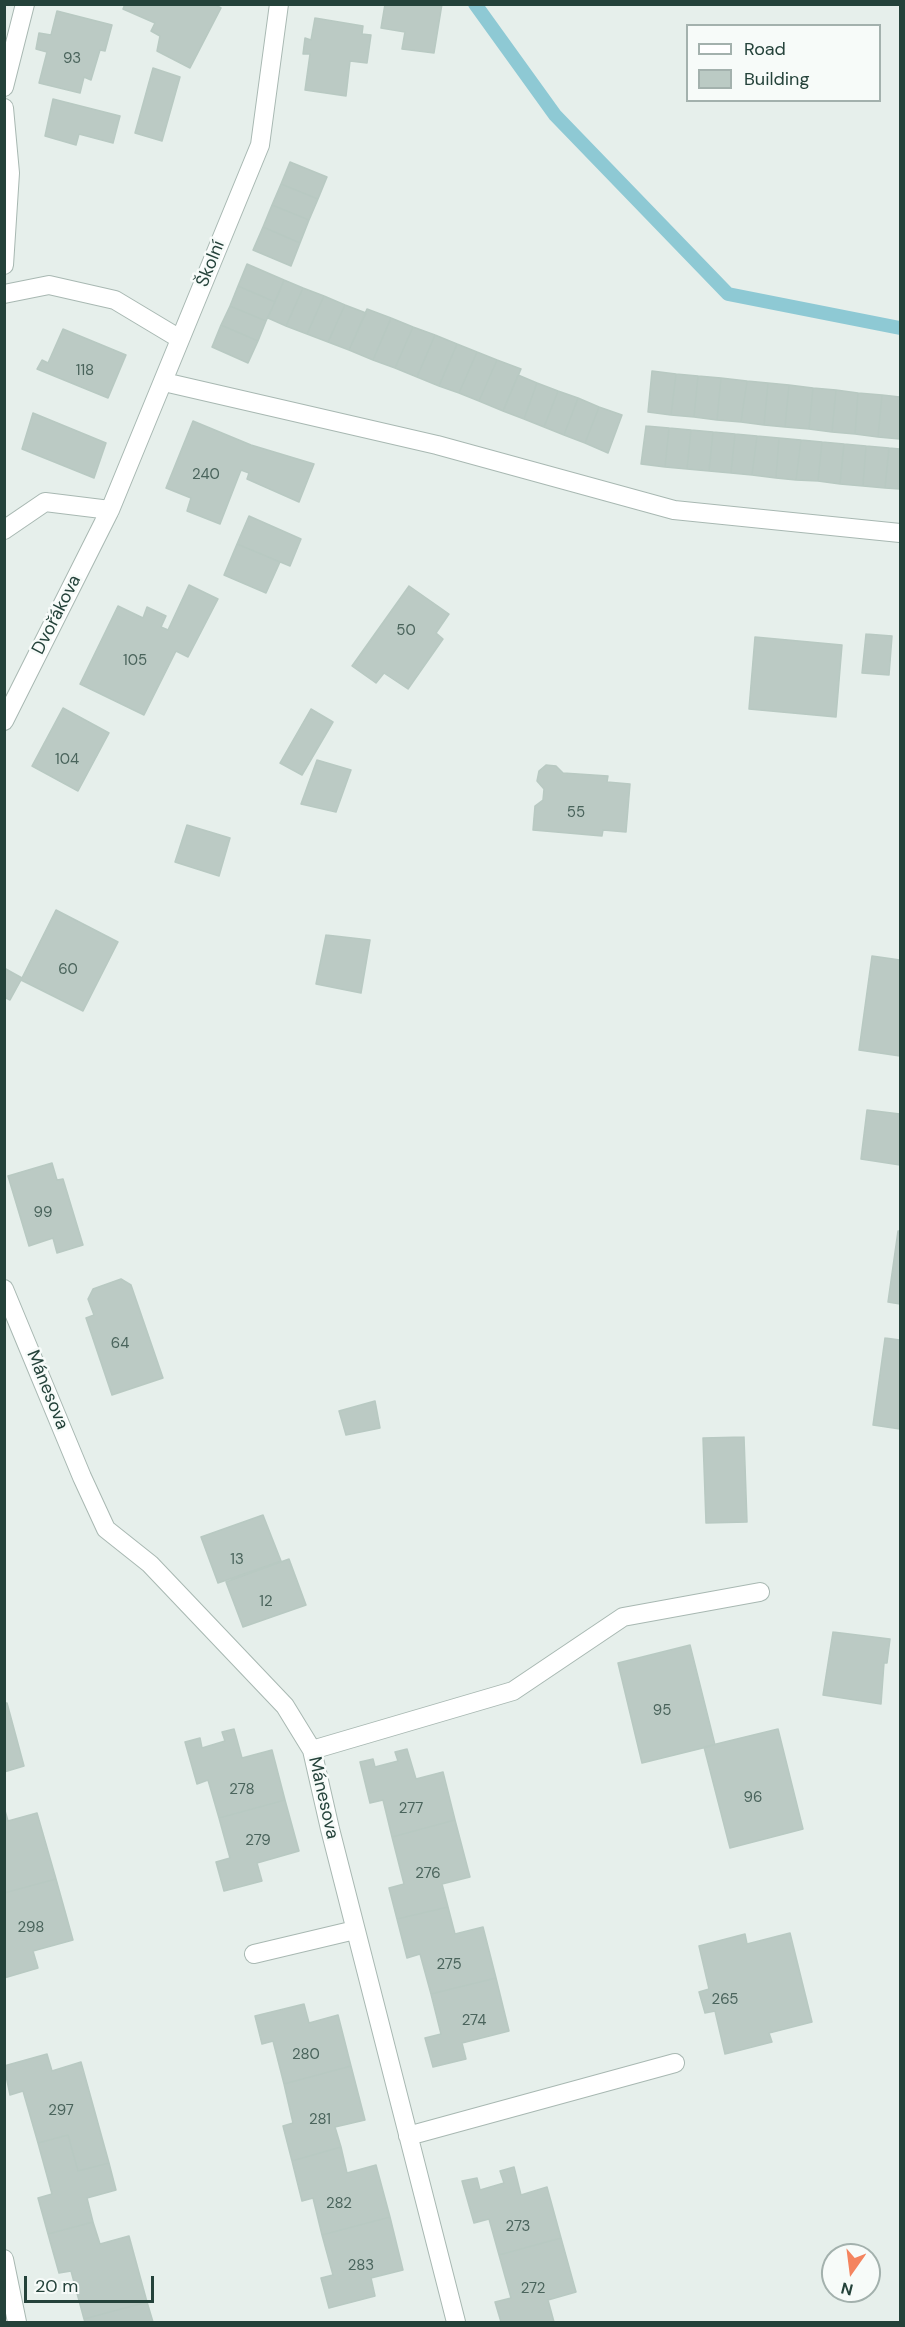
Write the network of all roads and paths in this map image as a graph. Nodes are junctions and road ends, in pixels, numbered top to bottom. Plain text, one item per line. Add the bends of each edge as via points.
1 (25, 4) edge
2 (279, 4) edge
3 (4, 87) edge
4 (4, 108) edge
5 (4, 265) edge
6 (4, 294) edge
7 (180, 339) junction
8 (164, 382) junction
9 (110, 510) junction
10 (4, 531) edge
11 (900, 533) edge
12 (4, 721) edge
13 (4, 1289) edge
14 (760, 1592) dead end
15 (312, 1750) junction
16 (356, 1930) junction
17 (254, 1954) dead end
18 (675, 2063) dead end
19 (408, 2136) junction
20 (4, 2259) edge
21 (17, 2322) edge
22 (456, 2322) edge

1 - 3 street
2 - 7 street, Školní via 260,145
4 - 5 street via 10,173
6 - 7 street via 49,285 115,300
7 - 8 street, Dvořákova
8 - 9 street, Dvořákova
8 - 11 street via 437,445 674,510
9 - 10 street via 45,502
9 - 12 street, Dvořákova
13 - 15 street, Mánesova via 106,1529 150,1564 277,1698
14 - 15 street via 623,1617 513,1691
15 - 16 street, Mánesova
16 - 17 street
16 - 19 street, Mánesova
18 - 19 street
19 - 22 street, Mánesova
20 - 21 street

